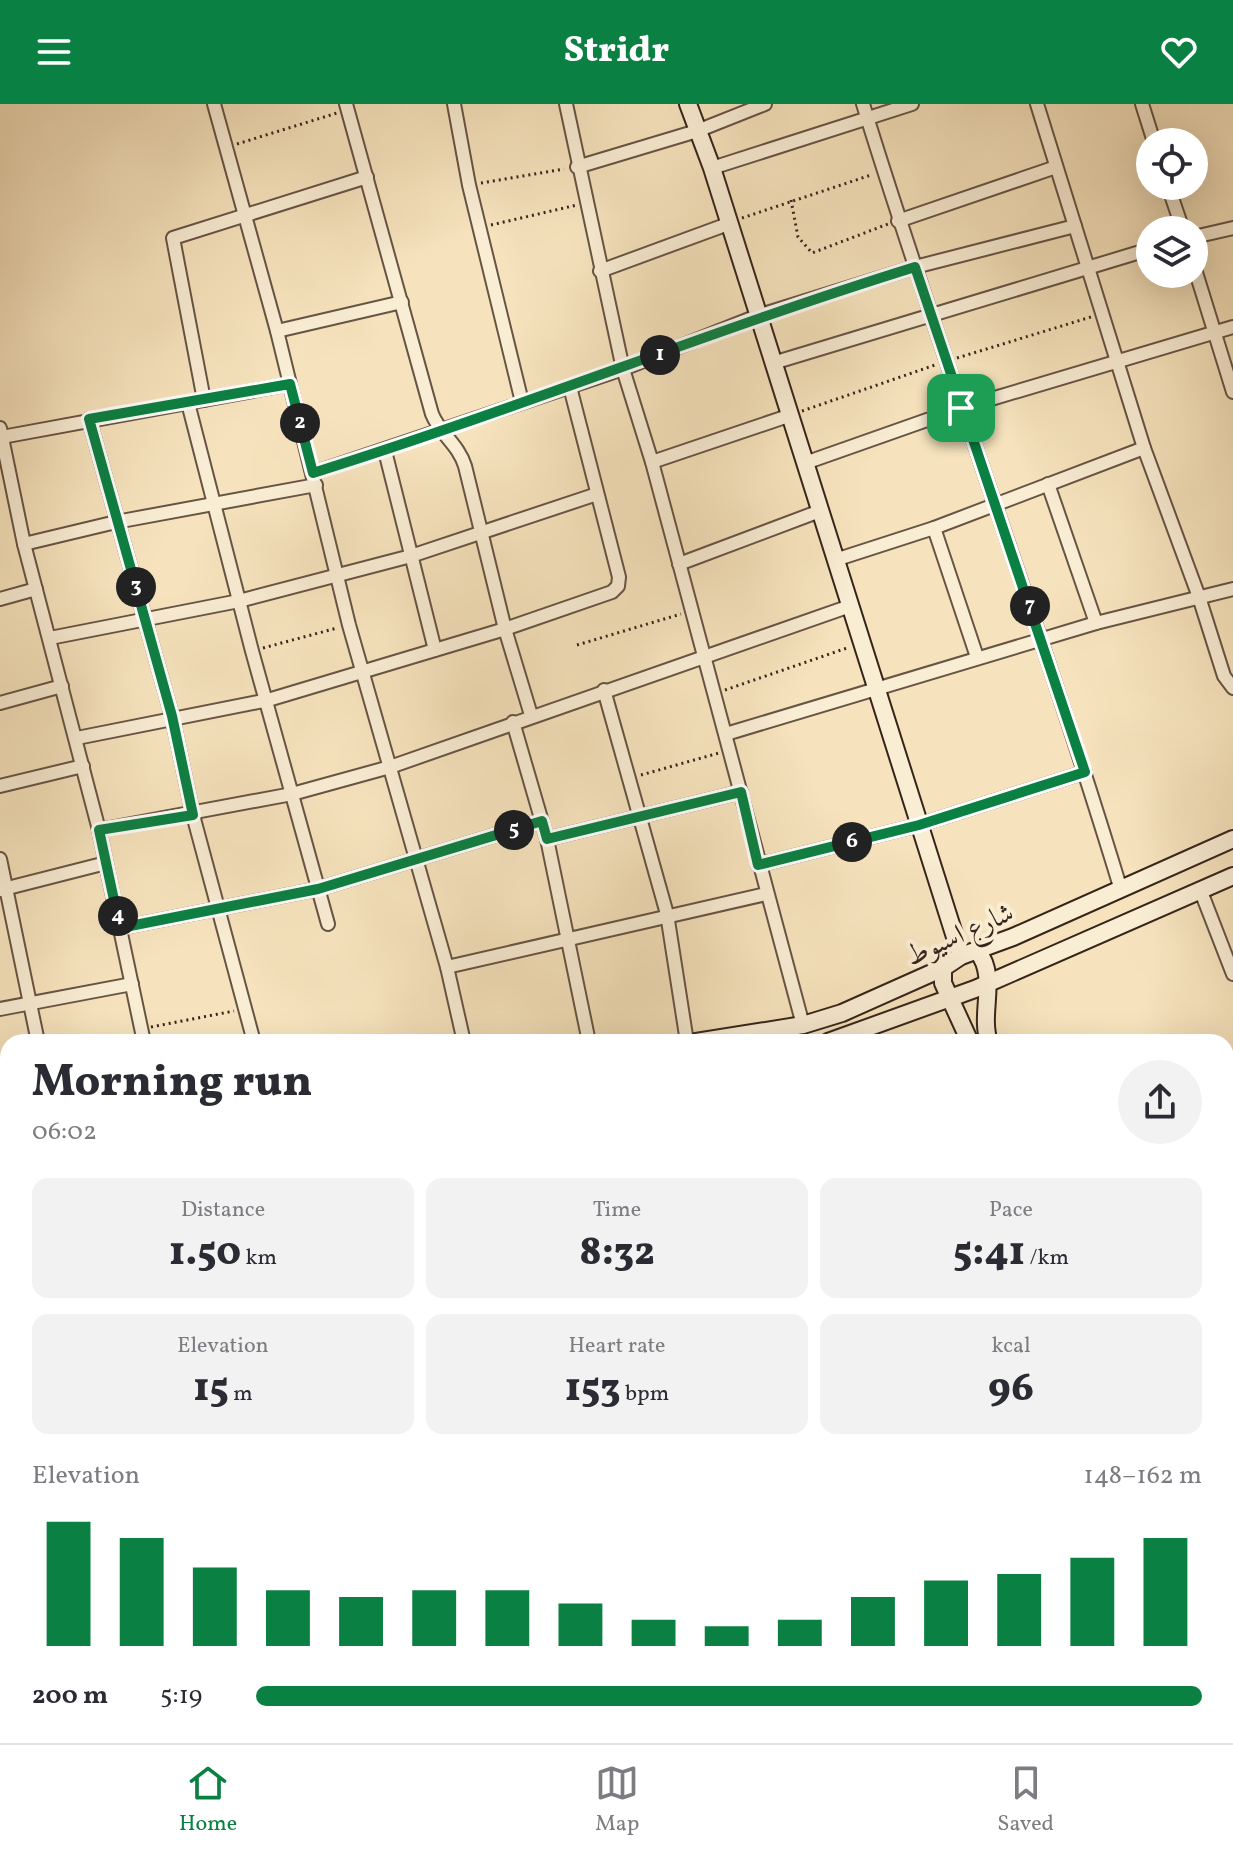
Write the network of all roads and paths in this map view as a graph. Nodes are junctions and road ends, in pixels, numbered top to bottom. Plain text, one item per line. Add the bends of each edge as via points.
1 (214, 104) edge
2 (454, 104) edge
3 (566, 104) edge
4 (688, 104) edge
5 (765, 104) edge
6 (863, 104) edge
7 (912, 104) edge
8 (1037, 104) edge
9 (1142, 104) edge
10 (347, 107) edge
11 (868, 118) junction
12 (1150, 128) edge
13 (697, 131) junction
14 (226, 147) junction
15 (577, 167) junction
16 (1056, 167) junction
17 (712, 168) junction
18 (882, 171) junction
19 (367, 177) junction
20 (469, 185) junction
21 (791, 200) junction
22 (584, 203) junction
23 (246, 214) junction
24 (898, 221) junction
25 (728, 224) junction
26 (1075, 226) junction
27 (479, 228) junction
28 (1233, 228) edge
29 (1208, 234) edge
30 (1136, 253) edge
31 (915, 267) junction
32 (1088, 268) junction
33 (600, 271) junction
34 (1200, 288) edge
35 (402, 302) junction
36 (932, 314) junction
37 (757, 316) junction
38 (1233, 327) edge
39 (277, 331) junction
40 (1213, 332) junction
41 (1115, 362) junction
42 (773, 363) junction
43 (623, 369) junction
44 (290, 384) junction
45 (570, 387) junction
46 (1233, 392) edge
47 (204, 400) junction
48 (522, 402) junction
49 (188, 403) junction
50 (961, 408) junction
51 (791, 415) junction
52 (89, 419) junction
53 (439, 429) junction
54 (1, 433) edge
55 (1144, 448) junction
56 (385, 451) junction
57 (652, 462) junction
58 (805, 463) junction
59 (314, 479) junction
60 (1048, 484) junction
61 (597, 494) junction
62 (6, 495) edge
63 (994, 505) junction
64 (214, 506) junction
65 (820, 511) junction
66 (116, 522) junction
67 (934, 528) junction
68 (481, 533) junction
69 (24, 544) junction
70 (411, 556) junction
71 (835, 560) junction
72 (679, 564) junction
73 (336, 575) junction
74 (36, 589) junction
75 (1233, 589) edge
76 (1199, 597) junction
77 (0, 599) edge
78 (239, 601) junction
79 (850, 606) junction
80 (691, 611) junction
81 (146, 621) junction
82 (1096, 623) junction
83 (349, 625) junction
84 (505, 629) junction
85 (50, 638) junction
86 (1041, 639) junction
87 (862, 643) junction
88 (577, 645) dead end
89 (435, 650) junction
90 (252, 651) junction
91 (705, 656) junction
92 (977, 657) junction
93 (364, 674) junction
94 (62, 686) junction
95 (1233, 688) edge
96 (604, 690) junction
97 (876, 690) junction
98 (714, 693) junction
99 (268, 700) junction
100 (0, 703) edge
101 (531, 715) junction
102 (172, 716) junction
103 (513, 722) junction
104 (726, 734) junction
105 (77, 738) junction
106 (730, 750) junction
107 (83, 766) junction
108 (390, 767) junction
109 (1085, 772) junction
110 (630, 778) junction
111 (0, 786) edge
112 (741, 792) junction
113 (292, 794) junction
114 (193, 815) junction
115 (641, 817) junction
116 (542, 821) junction
117 (919, 825) junction
118 (99, 830) junction
119 (547, 839) junction
120 (1233, 839) edge
121 (0, 859) edge
122 (417, 860) junction
123 (106, 863) junction
124 (758, 865) junction
125 (1233, 876) edge
126 (3, 889) edge
127 (318, 889) junction
128 (1200, 889) junction
129 (1121, 890) junction
130 (766, 894) junction
131 (218, 910) junction
132 (667, 914) junction
133 (328, 924) dead end
134 (120, 928) junction
135 (570, 938) junction
136 (970, 954) junction
137 (447, 967) junction
138 (943, 968) junction
139 (1233, 974) edge
140 (987, 981) junction
141 (132, 984) junction
142 (950, 997) junction
143 (29, 1004) junction
144 (246, 1008) junction
145 (0, 1009) edge
146 (803, 1025) junction
147 (36, 1034) edge
148 (143, 1034) edge
149 (147, 1034) edge
150 (252, 1034) edge
151 (462, 1034) edge
152 (588, 1034) edge
153 (686, 1034) edge
154 (746, 1034) edge
155 (850, 1034) edge
156 (967, 1034) edge
157 (987, 1034) edge

1 - 14 street
2 - 20 street
3 - 15 street
4 - 13 street
5 - 13 street
6 - 11 street
7 - 11 street
8 - 16 street
9 - 12 street
10 - 14 path
10 - 19 street
11 - 17 street
11 - 18 street
13 - 15 street
13 - 17 street
14 - 23 street
15 - 20 path
15 - 22 street
16 - 24 street
16 - 26 street
17 - 25 street
18 - 21 path
18 - 24 street
19 - 23 street
19 - 35 street
20 - 27 street
21 - 24 path via 798,237 812,253
21 - 25 path
22 - 27 path
22 - 33 street
23 - 39 street
23 - 47 street via 173,238
24 - 31 street
25 - 33 street
25 - 37 street
26 - 31 street
26 - 32 street
27 - 48 street
28 - 29 street
30 - 32 street
31 - 36 street
31 - 37 street
32 - 36 street
32 - 41 street
33 - 43 street
34 - 40 street
35 - 39 street
35 - 53 street
36 - 42 street
36 - 50 street
37 - 42 street
37 - 43 street
38 - 40 street
39 - 44 street
40 - 41 street
40 - 46 street
41 - 50 street
41 - 55 street
42 - 51 street
43 - 45 street
43 - 57 street
44 - 47 street
44 - 59 street
45 - 48 street
45 - 61 street
47 - 49 street
48 - 53 street
49 - 52 street
49 - 64 street
50 - 58 street
50 - 63 street
51 - 57 street
51 - 58 street
52 - 54 street
52 - 66 street
53 - 56 street
53 - 68 street via 462,456
54 - 62 street
55 - 60 street
55 - 76 street
56 - 59 street
56 - 70 street
57 - 72 street
58 - 65 street
59 - 64 street
59 - 73 street
60 - 63 street
60 - 82 street
61 - 68 street
61 - 84 street via 618,586
62 - 69 street
63 - 67 street
63 - 86 street
64 - 66 street
64 - 78 street
65 - 71 street
65 - 72 street
66 - 69 street
66 - 81 street
67 - 71 street
67 - 92 street
68 - 70 street
68 - 84 street
69 - 74 street
70 - 73 street
70 - 89 street
71 - 79 street
72 - 80 street
73 - 78 street
73 - 83 street
74 - 77 street
74 - 85 street
75 - 76 street
76 - 82 street
76 - 95 street via 1224,676
78 - 81 street
78 - 90 street
79 - 87 street
79 - 91 street
80 - 88 path
80 - 91 street
81 - 85 street
81 - 102 street
82 - 86 street
83 - 90 path
83 - 93 street
84 - 89 street
84 - 101 street
85 - 94 street
86 - 92 street
86 - 109 street
87 - 97 street
87 - 98 path
89 - 93 street
90 - 99 street
91 - 96 street
91 - 98 street
92 - 97 street
93 - 99 street
93 - 108 street
94 - 100 street
94 - 105 street
96 - 101 street
96 - 110 street
97 - 104 street
97 - 117 street
98 - 104 street
99 - 102 street
99 - 113 street
101 - 103 street
102 - 105 street
102 - 114 street
103 - 108 street
103 - 116 street
104 - 106 street
105 - 107 street
106 - 110 path
106 - 112 street
107 - 111 street
107 - 118 street
108 - 113 street
108 - 122 street
109 - 117 street
109 - 129 street
110 - 115 street
112 - 115 street
112 - 124 street
113 - 114 street
113 - 127 street
114 - 118 street
114 - 131 street
115 - 119 street
115 - 132 street
116 - 119 street
116 - 122 street
117 - 124 street
117 - 136 street
118 - 123 street
119 - 135 street
120 - 129 street, شارع اسيوط
121 - 126 street
122 - 127 street
122 - 137 street
123 - 126 street
123 - 134 street
124 - 130 street
125 - 128 street, شارع اسيوط
126 - 143 street
127 - 131 street
127 - 133 street
128 - 139 street
128 - 140 street, شارع اسيوط
129 - 136 street, شارع اسيوط
130 - 132 street
130 - 146 street
131 - 134 street
131 - 144 street
132 - 135 street
132 - 153 street
134 - 141 street
135 - 137 street
135 - 152 street
136 - 138 street, شارع اسيوط
136 - 140 street via 984,960
137 - 151 street
138 - 142 street
138 - 146 street, شارع اسيوط
140 - 142 street, شارع اسيوط
140 - 157 street
141 - 143 street
141 - 148 street
142 - 155 street, شارع اسيوط
142 - 156 street
143 - 145 street
143 - 147 street
144 - 149 path
144 - 150 street
146 - 154 street, شارع اسيوط

